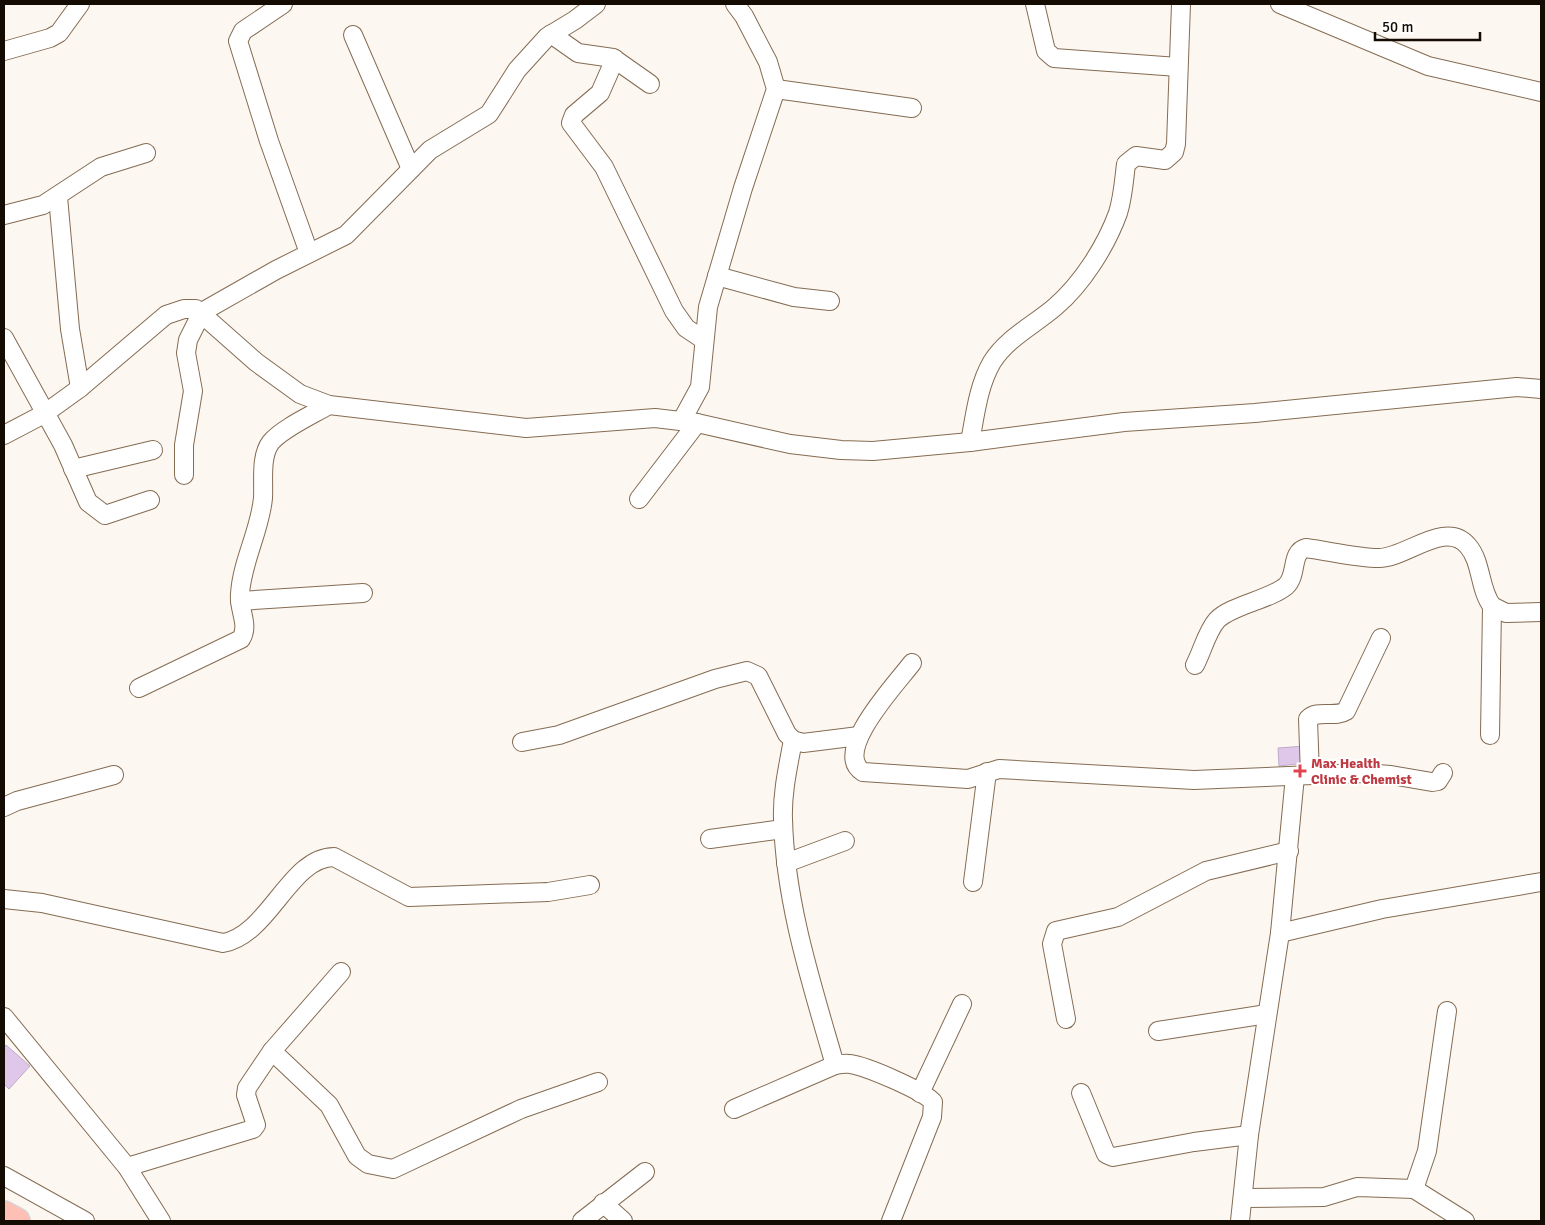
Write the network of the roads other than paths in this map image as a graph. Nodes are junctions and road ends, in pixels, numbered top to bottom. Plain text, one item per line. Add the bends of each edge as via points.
1 (80, 4) edge
2 (283, 4) edge
3 (596, 4) edge
4 (735, 4) edge
5 (1035, 4) edge
6 (1180, 4) edge
7 (1280, 4) edge
8 (551, 34) junction
9 (353, 35) dead end
10 (4, 51) edge
11 (615, 59) junction
12 (1178, 67) junction
13 (650, 84) dead end
14 (776, 90) junction
15 (1541, 92) edge
16 (912, 108) dead end
17 (146, 153) dead end
18 (411, 169) junction
19 (58, 196) junction
20 (4, 215) edge
21 (309, 253) junction
22 (717, 276) junction
23 (830, 301) dead end
24 (202, 312) junction
25 (4, 338) edge
26 (704, 340) junction
27 (80, 388) junction
28 (1541, 388) edge
29 (329, 405) junction
30 (44, 414) junction
31 (689, 421) junction
32 (4, 435) edge
33 (970, 442) junction
34 (153, 450) dead end
35 (74, 469) junction
36 (184, 475) dead end
37 (639, 499) dead end
38 (150, 500) dead end
39 (363, 593) dead end
40 (240, 601) junction
41 (1492, 606) junction
42 (1541, 612) edge
43 (1382, 638) dead end
44 (912, 663) dead end
45 (1195, 665) dead end
46 (139, 688) dead end
47 (1490, 735) dead end
48 (859, 736) junction
49 (793, 740) junction
50 (522, 742) dead end
51 (987, 772) junction
52 (1443, 773) dead end
53 (114, 776) dead end
54 (1302, 776) junction
55 (4, 807) edge
56 (783, 829) junction
57 (710, 839) dead end
58 (845, 842) dead end
59 (1289, 851) junction
60 (786, 863) junction
61 (974, 882) dead end
62 (1541, 882) edge
63 (590, 885) dead end
64 (4, 899) edge
65 (1280, 933) junction
66 (341, 972) dead end
67 (962, 1004) dead end
68 (1447, 1012) dead end
69 (1267, 1014) junction
70 (1066, 1018) dead end
71 (6, 1025) edge
72 (1158, 1031) dead end
73 (272, 1051) junction
74 (835, 1065) junction
75 (598, 1082) dead end
76 (920, 1093) junction
77 (1081, 1093) dead end
78 (734, 1109) dead end
79 (1249, 1135) junction
80 (127, 1167) junction
81 (645, 1172) dead end
82 (4, 1176) edge
83 (1414, 1189) junction
84 (1244, 1198) junction
85 (602, 1203) junction
86 (4, 1214) edge
87 (17, 1221) edge
88 (85, 1221) edge
89 (161, 1221) edge
90 (582, 1221) edge
91 (624, 1221) edge
92 (891, 1221) edge
93 (1240, 1221) edge
94 (1465, 1221) edge

1 - 10 street via 58,33 50,38
2 - 21 street via 243,32 238,41
3 - 8 street
4 - 14 street via 768,62
5 - 12 street via 1046,51 1054,58
6 - 12 street
7 - 15 street via 1428,66
8 - 11 street via 578,53
8 - 18 street via 517,70 489,114 430,150
9 - 18 street
11 - 13 street
11 - 26 street via 600,93 574,115 572,126 604,167 674,311 686,328
12 - 33 street via 1174,152 1165,160 1136,156 1126,164 1118,213 1085,272 1061,301 1019,334 993,361 983,383
14 - 16 street
14 - 22 street
17 - 19 street via 100,167
18 - 21 street via 346,235
19 - 20 street via 44,205
19 - 27 street via 70,329
21 - 24 street
22 - 23 street via 794,297
22 - 26 street via 708,307
24 - 27 street via 190,309 166,315
24 - 29 street via 256,362 300,394
24 - 36 street via 188,340 186,353 193,391 184,445
25 - 30 street
26 - 31 street via 700,387
27 - 30 street
28 - 33 street via 1517,387 1255,413 1124,422
29 - 31 street via 526,428 626,418
29 - 40 street via 280,435 266,451 263,499 257,533 242,577
30 - 32 street
30 - 35 street
31 - 33 street via 782,442 841,450 894,450
31 - 37 street
34 - 35 street
35 - 38 street via 88,502 105,515
39 - 40 street
40 - 46 street via 244,628 241,639
41 - 42 street via 1506,613
41 - 45 street via 1472,552 1462,540 1453,536 1437,538 1381,558 1306,548 1296,557 1292,578 1282,588 1218,620
41 - 47 street
43 - 54 street via 1346,711 1314,714 1308,718
44 - 48 street
48 - 49 street via 803,743
48 - 51 street via 853,759 863,772 968,779 984,776
49 - 50 street via 758,676 747,671 714,679 559,735
49 - 56 street via 784,789
51 - 54 street via 1031,770 1194,780
51 - 61 street
52 - 54 street via 1438,781 1432,782 1376,774
53 - 55 street
54 - 59 street
56 - 57 street
56 - 60 street
58 - 60 street
59 - 65 street
59 - 70 street via 1206,871 1107,921 1059,929 1052,944
60 - 74 street via 801,946
62 - 65 street via 1382,909
63 - 64 street via 548,892 409,897 334,857 327,857 309,864 261,918 233,941 223,943 42,903
65 - 69 street
66 - 73 street
67 - 76 street
68 - 83 street via 1427,1151
69 - 72 street
69 - 79 street
71 - 80 street
73 - 75 street via 329,1104 357,1156 382,1169 393,1169 521,1109
73 - 80 street via 246,1091 255,1117 253,1129
74 - 76 street via 862,1066
74 - 78 street
76 - 92 street via 933,1102 932,1116
77 - 79 street via 1106,1154 1110,1156 1122,1157
79 - 84 street
80 - 89 street
81 - 85 street
82 - 88 street
83 - 84 street via 1357,1187 1324,1197
83 - 94 street
84 - 93 street
85 - 90 street
85 - 91 street
86 - 87 highway

